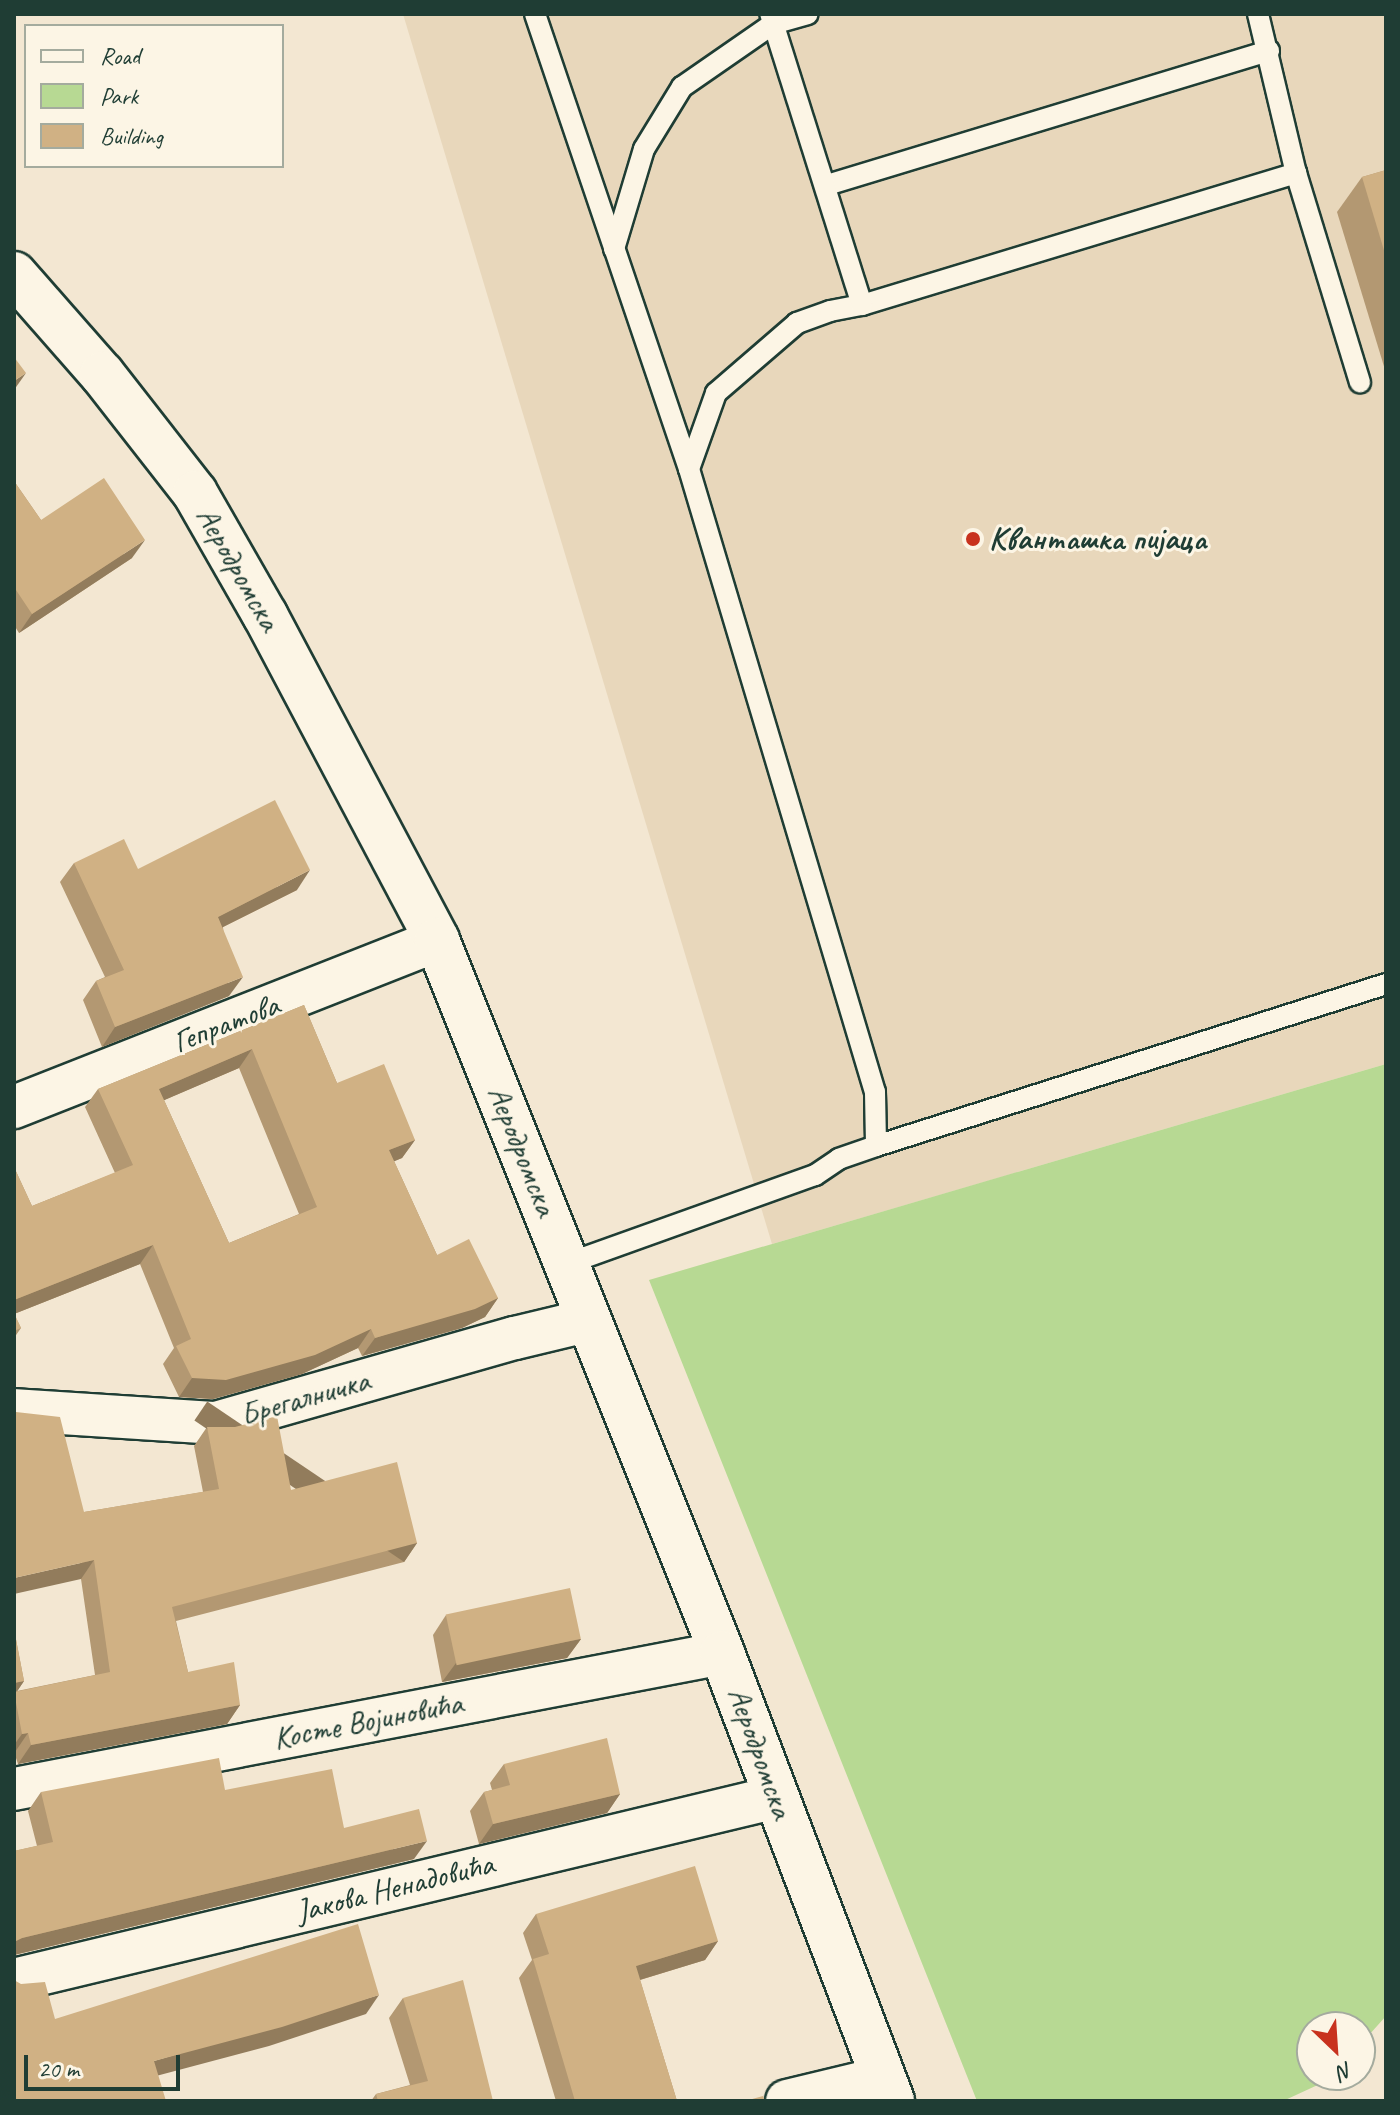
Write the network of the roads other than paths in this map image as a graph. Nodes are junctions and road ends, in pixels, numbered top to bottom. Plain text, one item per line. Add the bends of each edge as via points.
1 (535, 14) edge
2 (808, 14) edge
3 (1258, 14) edge
4 (772, 19) edge
5 (1269, 51) junction
6 (1296, 173) junction
7 (827, 185) junction
8 (614, 249) junction
9 (14, 274) edge
10 (862, 305) junction
11 (1360, 382) dead end
12 (689, 469) junction
13 (437, 940) junction
14 (1386, 984) edge
15 (14, 1107) edge
16 (876, 1146) junction
17 (567, 1264) junction
18 (590, 1320) junction
19 (14, 1410) edge
20 (722, 1653) junction
21 (14, 1789) edge
22 (776, 1797) junction
23 (14, 1980) edge
24 (887, 2089) edge
25 (787, 2101) edge

1 - 8 lane
2 - 4 lane
3 - 5 lane
4 - 7 lane
4 - 8 lane via 682,87 644,149
5 - 6 lane
5 - 7 lane
6 - 10 lane
6 - 11 lane
7 - 10 lane
8 - 12 lane
9 - 13 street, Аеродромска via 102,374 195,493
10 - 12 lane via 797,323 716,393
12 - 16 lane via 875,1092
13 - 15 street, Гепратова
13 - 17 street, Аеродромска
14 - 16 lane
16 - 17 lane via 839,1159 815,1175
17 - 18 street, Аеродромска
18 - 19 street, Брегалничка via 216,1423
18 - 20 street, Аеродромска
20 - 21 street, Косте Војиновића
20 - 22 street, Аеродромска
22 - 23 street, Јакова Ненадовића
22 - 24 street, Аеродромска
24 - 25 street

